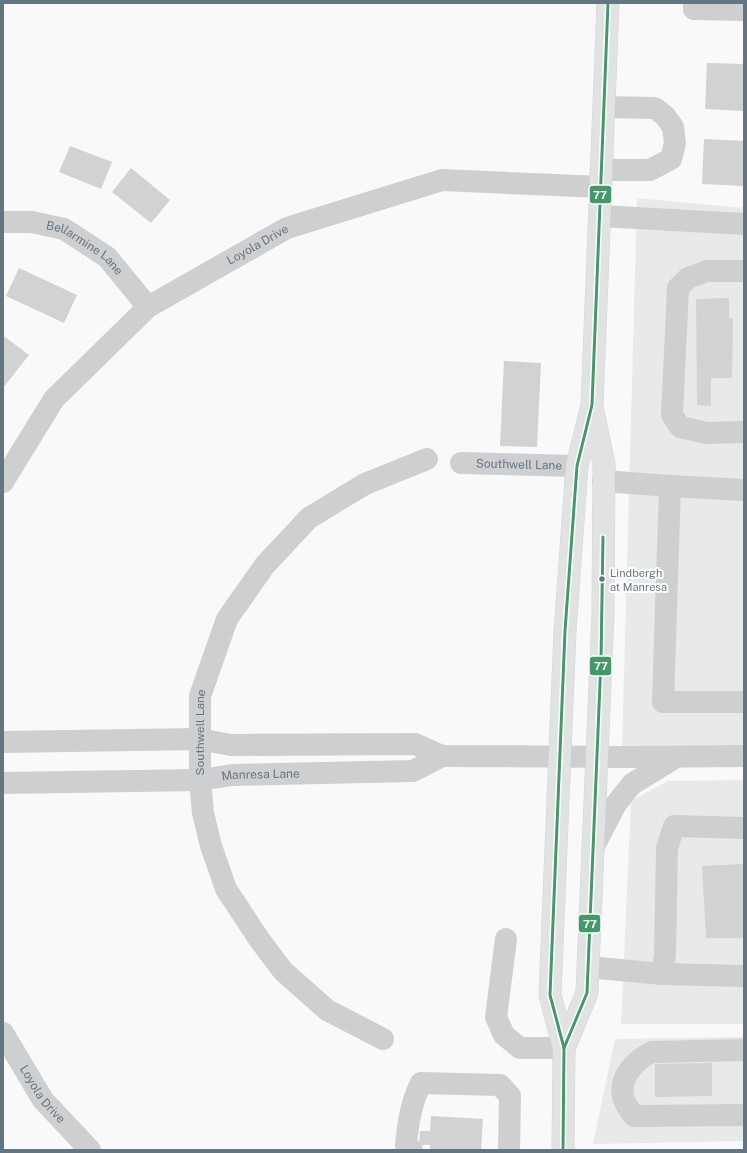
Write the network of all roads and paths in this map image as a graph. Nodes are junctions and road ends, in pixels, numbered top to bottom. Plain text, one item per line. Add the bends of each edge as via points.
1 (607, 3) edge
2 (694, 3) edge
3 (744, 10) edge
4 (604, 107) junction
5 (601, 179) junction
6 (600, 216) junction
7 (3, 222) edge
8 (744, 224) edge
9 (744, 271) edge
10 (148, 307) junction
11 (592, 405) junction
12 (744, 432) edge
13 (428, 459) dead end
14 (461, 463) dead end
15 (576, 466) junction
16 (603, 481) junction
17 (3, 482) edge
18 (670, 486) junction
19 (744, 490) edge
20 (744, 702) edge
21 (199, 739) junction
22 (3, 742) edge
23 (329, 744) junction
24 (442, 756) junction
25 (561, 756) junction
26 (676, 756) junction
27 (744, 756) edge
28 (597, 757) junction
29 (330, 773) junction
30 (200, 780) junction
31 (3, 783) edge
32 (744, 828) edge
33 (594, 846) junction
34 (506, 939) dead end
35 (588, 967) junction
36 (662, 974) junction
37 (744, 976) edge
38 (3, 1033) edge
39 (383, 1039) dead end
40 (564, 1048) junction
41 (744, 1050) edge
42 (744, 1116) edge
43 (90, 1150) edge
44 (412, 1150) edge
45 (509, 1150) edge
46 (563, 1150) edge

1 - 4 main road
2 - 3 street via 694,9
4 - 5 main road
4 - 5 street, Loyola Drive via 655,108 666,116 673,127 675,143 671,159 650,170
5 - 6 main road
5 - 10 street, Loyola Drive via 442,180 287,228
6 - 8 street
6 - 11 main road
7 - 10 street, Bellarmine Lane via 32,222 64,229 107,257
9 - 12 street via 707,271 688,278 678,288 672,415 680,427 707,433
10 - 17 street, Loyola Drive via 54,399
11 - 15 main road
11 - 16 main road via 604,464
13 - 21 street, Southwell Lane via 364,484 309,518 265,565 227,619 200,696
14 - 15 street, Southwell Lane
15 - 25 main road via 565,631
16 - 18 street
16 - 28 main road via 603,614
18 - 19 street
18 - 20 street via 663,702
21 - 22 street, Manresa Lane
21 - 23 street, Manresa Lane via 231,745
21 - 30 street, Southwell Lane
23 - 24 street, Manresa Lane via 415,744
23 - 29 street
24 - 25 street, Manresa Lane
24 - 29 street, Manresa Lane via 413,771
25 - 28 street, Manresa Lane
25 - 40 main road via 550,994
26 - 27 street, Manresa Lane
26 - 28 street, Manresa Lane
26 - 33 street via 632,784 616,804
28 - 33 main road
29 - 30 street, Manresa Lane via 232,775
30 - 31 street, Manresa Lane
30 - 39 street, Southwell Lane via 211,846 226,889 259,939 283,971 328,1010
32 - 36 street via 674,826 667,848 665,955
33 - 35 main road
34 - 40 street via 496,1017 504,1035 520,1048
35 - 36 street
35 - 40 main road via 587,993
36 - 37 street
38 - 43 street, Loyola Drive via 43,1100
40 - 46 main road
41 - 42 street via 652,1052 632,1065 623,1086 623,1097 634,1116
44 - 45 street via 406,1145 408,1124 415,1095 421,1083 500,1085 510,1096

